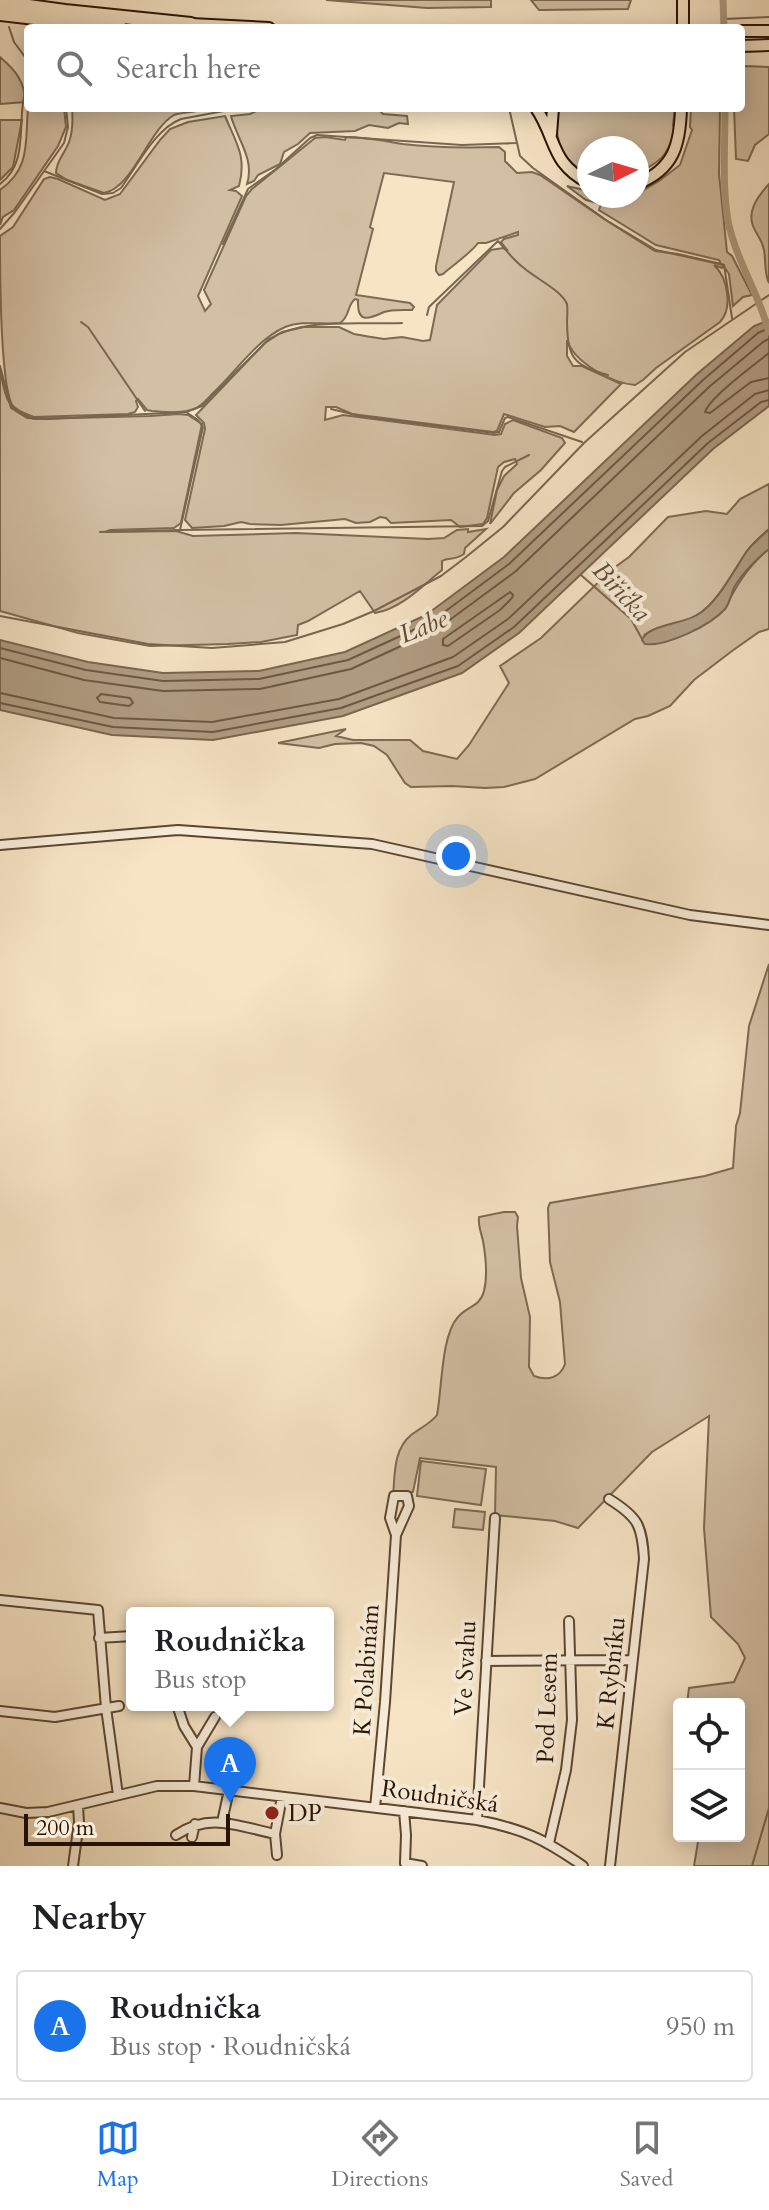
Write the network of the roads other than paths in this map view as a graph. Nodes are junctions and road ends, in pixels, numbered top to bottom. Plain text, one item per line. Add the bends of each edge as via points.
1 (0, 2) edge
2 (0, 14) edge
3 (86, 24) edge
4 (191, 24) edge
5 (745, 31) edge
6 (769, 31) edge
7 (769, 45) edge
8 (745, 46) edge
9 (538, 112) edge
10 (553, 112) edge
11 (681, 112) edge
12 (551, 140) junction
13 (577, 176) edge
14 (649, 179) edge
15 (0, 845) edge
16 (769, 925) edge
17 (609, 1499) dead end
18 (495, 1518) dead end
19 (396, 1535) dead end
20 (0, 1600) edge
21 (569, 1621) dead end
22 (126, 1636) edge
23 (99, 1638) junction
24 (632, 1660) junction
25 (486, 1661) junction
26 (571, 1661) junction
27 (119, 1706) dead end
28 (106, 1708) junction
29 (0, 1711) edge
30 (179, 1711) edge
31 (215, 1717) dead end
32 (197, 1747) junction
33 (194, 1786) junction
34 (229, 1790) junction
35 (118, 1795) junction
36 (282, 1797) junction
37 (78, 1806) junction
38 (0, 1808) edge
39 (375, 1808) junction
40 (404, 1811) junction
41 (477, 1820) junction
42 (222, 1822) junction
43 (195, 1824) junction
44 (275, 1834) junction
45 (176, 1835) dead end
46 (192, 1837) dead end
47 (549, 1843) junction
48 (277, 1855) dead end
49 (572, 1863) edge
50 (73, 1866) edge
51 (422, 1866) edge
52 (583, 1866) edge
53 (610, 1866) edge

1 - 4 highway
2 - 3 highway
5 - 6 main road
7 - 8 main road
9 - 12 main road
10 - 12 main road
11 - 14 main road via 679,137 669,162
12 - 13 main road
15 - 16 street via 178,830 372,844 690,915
17 - 24 street, K Rybníku via 630,1514 642,1533 644,1559
18 - 25 street, Ve Svahu
19 - 39 street, K Polabinám
20 - 23 street via 98,1610
21 - 26 street, Pod Lesem
22 - 23 street
23 - 28 street
24 - 26 street
24 - 53 street, K Rybníku
25 - 26 street
25 - 41 street, Ve Svahu
26 - 47 street, Pod Lesem via 566,1770
27 - 28 street
28 - 29 street via 55,1717
28 - 35 street
30 - 32 street
31 - 32 street
32 - 33 street
33 - 34 street, Roudničská
33 - 35 street, Roudničská via 157,1786
34 - 36 street, Roudničská
34 - 42 street
35 - 37 street, Roudničská
36 - 39 street, Roudničská
36 - 44 street
37 - 38 street, Roudničská via 26,1813
37 - 50 street
39 - 40 street, Roudničská
40 - 41 street, Roudničská
40 - 51 street via 405,1863
41 - 47 street, Roudničská via 512,1826
42 - 43 street
42 - 44 street
43 - 45 street
43 - 46 street
44 - 48 street
47 - 49 street, Roudničská
49 - 52 street, Roudničská

